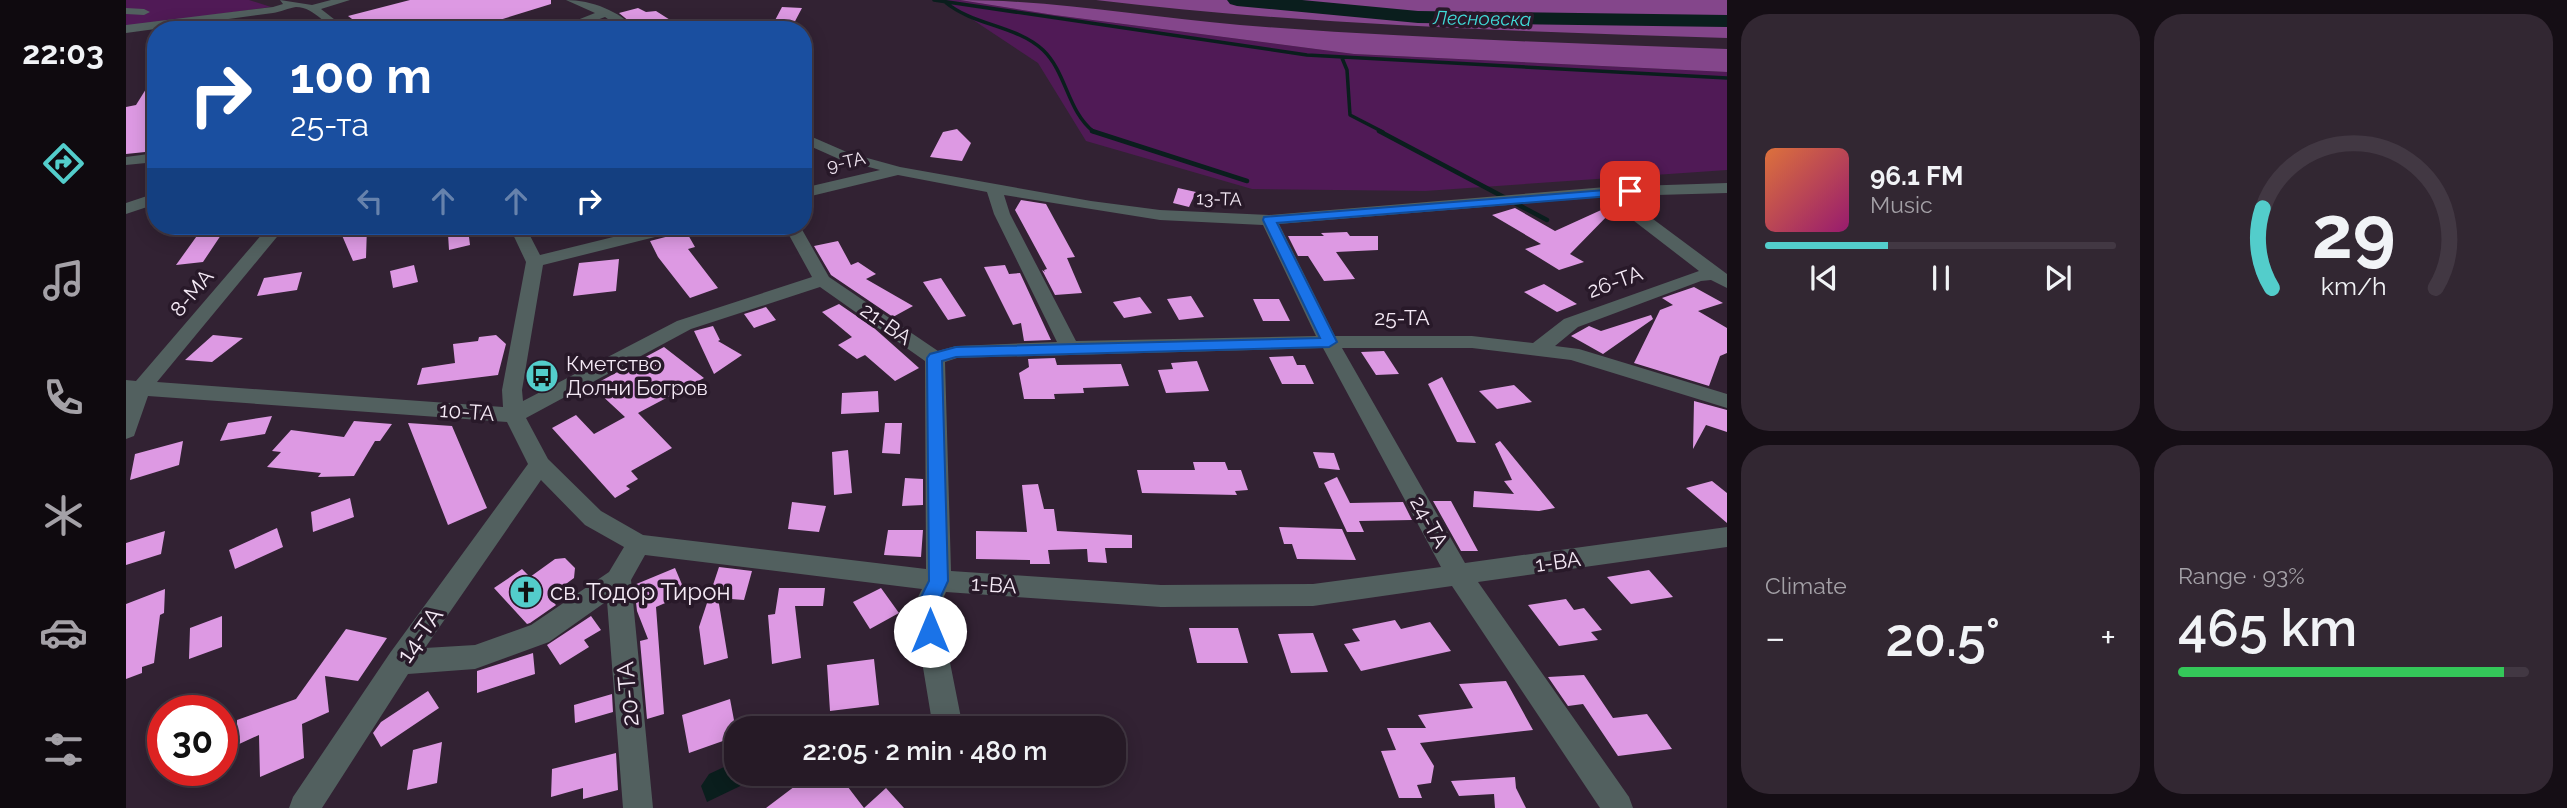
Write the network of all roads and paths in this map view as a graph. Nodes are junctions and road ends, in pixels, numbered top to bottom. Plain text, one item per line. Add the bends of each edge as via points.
1 (283, 0) edge
2 (344, 0) edge
3 (572, 0) edge
4 (296, 4) junction
5 (312, 8) junction
6 (126, 11) edge
7 (144, 12) dead end
8 (606, 13) junction
9 (223, 16) junction
10 (186, 21) edge
11 (221, 21) edge
12 (330, 21) edge
13 (583, 21) edge
14 (618, 21) edge
15 (147, 26) edge
16 (126, 29) edge
17 (812, 141) edge
18 (147, 158) edge
19 (126, 161) edge
20 (899, 170) junction
21 (1727, 188) edge
22 (994, 189) junction
23 (812, 191) edge
24 (1606, 192) junction
25 (147, 201) edge
26 (126, 209) edge
27 (1269, 220) junction
28 (270, 235) edge
29 (522, 235) edge
30 (642, 235) edge
31 (797, 235) edge
32 (536, 262) junction
33 (1721, 278) edge
34 (822, 280) junction
35 (1329, 342) junction
36 (1070, 348) junction
37 (1539, 348) junction
38 (935, 358) junction
39 (133, 388) edge
40 (1727, 401) edge
41 (514, 415) junction
42 (126, 431) edge
43 (540, 465) junction
44 (1727, 537) edge
45 (639, 544) junction
46 (1459, 576) junction
47 (618, 579) junction
48 (939, 581) junction
49 (400, 662) junction
50 (946, 716) edge
51 (303, 808) edge
52 (638, 808) edge
53 (1618, 808) edge

1 - 4 street
2 - 5 street
3 - 8 street
4 - 5 street
4 - 9 street
5 - 12 street
6 - 7 street
8 - 13 street
8 - 14 street
9 - 10 street
9 - 11 street
15 - 16 street
17 - 20 street, 13-ТА via 844,156
18 - 19 street
20 - 22 street, 13-ТА
20 - 23 street, 9-ТА
21 - 24 street, 13-ТА
22 - 27 street, 13-ТА via 1160,215
22 - 36 street via 1002,214
24 - 27 street, 13-ТА
24 - 33 street
25 - 26 street
27 - 35 street, 24-ТА
28 - 39 street, 8-МА
29 - 32 street
30 - 32 street
31 - 34 street, 21-ВА
32 - 41 street, 1-ВА via 512,390
33 - 37 street, 26-ТА via 1698,276 1571,323
34 - 38 street, 21-ВА
34 - 41 street, 10-ТА via 684,326
35 - 36 street, 25-ТА
35 - 37 street, 25-ТА via 1414,340
35 - 46 street, 24-ТА
36 - 38 street, 25-ТА via 956,352
37 - 40 street, 25-ТА
38 - 48 street, 21-ВА
39 - 41 street, 10-ТА
39 - 42 street
41 - 43 street, 1-ВА
43 - 45 street, 1-ВА via 593,518
43 - 49 street, 14-ТА
44 - 46 street, 1-ВА
45 - 47 street
45 - 48 street, 1-ВА
46 - 48 street, 1-ВА via 1313,595 1161,596
46 - 53 street, 24-ТА
47 - 49 street via 540,634 475,657
47 - 52 street, 20-ТА
48 - 50 street, 21-ВА via 926,607
49 - 51 street, 14-ТА

